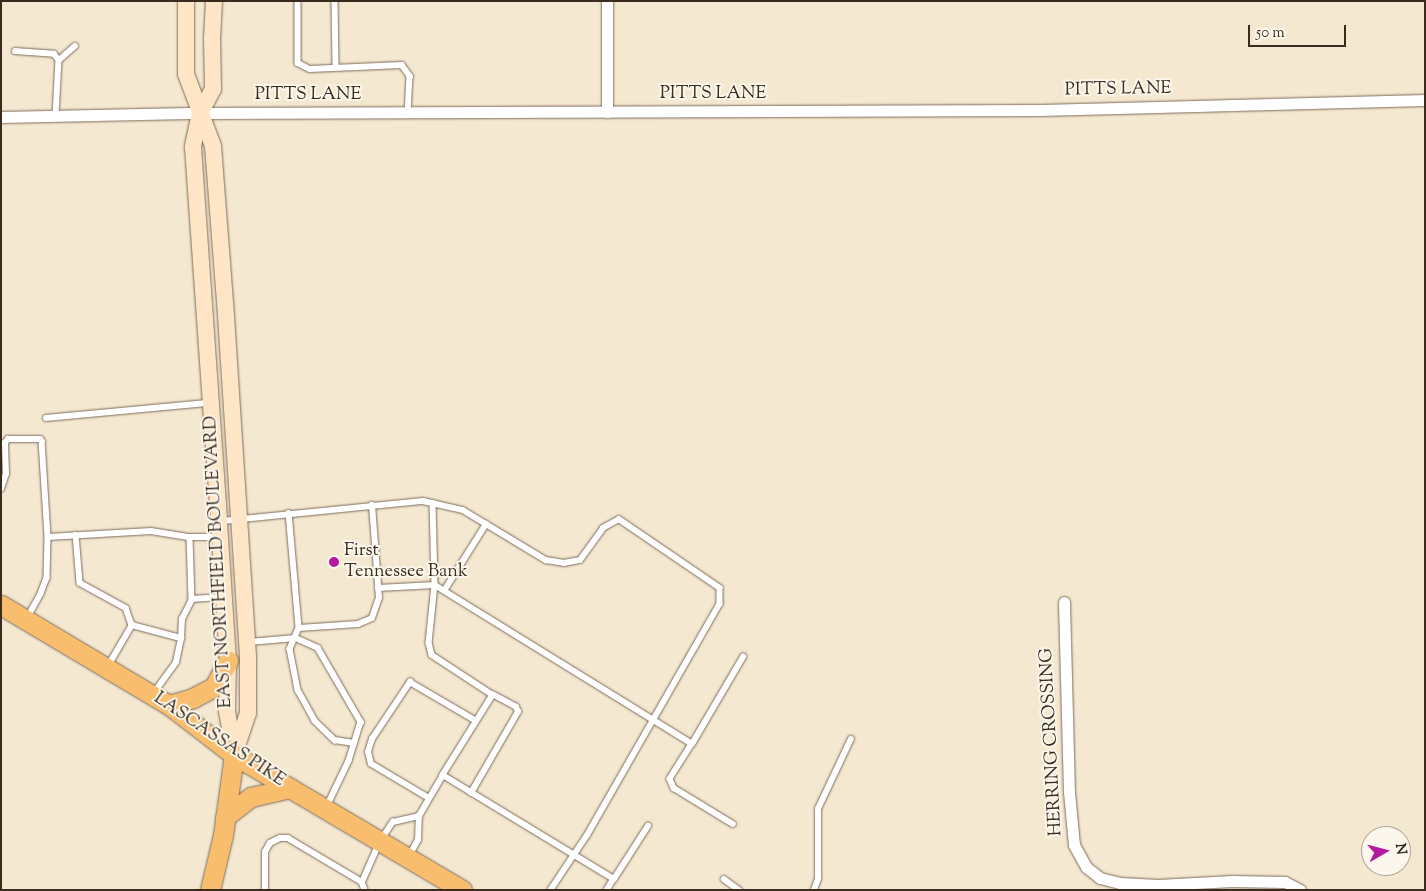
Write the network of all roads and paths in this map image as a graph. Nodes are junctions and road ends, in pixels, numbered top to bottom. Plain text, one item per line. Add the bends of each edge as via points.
1 (186, 1) edge
2 (214, 1) edge
3 (298, 1) edge
4 (335, 1) edge
5 (607, 1) edge
6 (75, 46) dead end
7 (15, 51) dead end
8 (59, 60) junction
9 (336, 67) junction
10 (1425, 100) edge
11 (408, 112) junction
12 (607, 112) junction
13 (200, 113) junction
14 (56, 116) junction
15 (1, 117) edge
16 (226, 316) junction
17 (206, 317) junction
18 (211, 403) junction
19 (46, 418) dead end
20 (1, 489) edge
21 (433, 503) junction
22 (372, 506) junction
23 (289, 513) junction
24 (238, 519) junction
25 (486, 524) junction
26 (220, 529) junction
27 (76, 535) junction
28 (48, 537) junction
29 (190, 537) junction
30 (435, 585) junction
31 (378, 588) junction
32 (444, 591) junction
33 (224, 597) junction
34 (192, 599) junction
35 (1064, 602) dead end
36 (1, 605) edge
37 (26, 621) junction
38 (132, 625) junction
39 (298, 628) junction
40 (182, 638) junction
41 (296, 638) junction
42 (247, 642) junction
43 (743, 657) dead end
44 (228, 661) junction
45 (106, 668) junction
46 (152, 695) junction
47 (493, 695) junction
48 (169, 705) junction
49 (654, 719) junction
50 (475, 720) junction
51 (851, 739) dead end
52 (354, 744) junction
53 (692, 744) junction
54 (234, 755) junction
55 (443, 776) junction
56 (290, 788) junction
57 (471, 793) junction
58 (428, 798) junction
59 (327, 808) junction
60 (418, 816) junction
61 (225, 817) junction
62 (733, 824) dead end
63 (648, 826) dead end
64 (380, 841) junction
65 (574, 855) junction
66 (408, 858) junction
67 (614, 879) junction
68 (724, 880) dead end
69 (362, 882) junction
70 (213, 889) edge
71 (265, 890) edge
72 (365, 890) edge
73 (462, 890) edge
74 (551, 890) edge
75 (607, 890) edge
76 (740, 890) edge
77 (814, 890) edge
78 (1300, 890) edge

1 - 13 main road, EAST NORTHFIELD BOULEVARD via 186,74
2 - 13 main road, EAST NORTHFIELD BOULEVARD via 213,89
3 - 9 lane via 298,63 310,69
4 - 9 lane
5 - 12 street
6 - 8 lane
7 - 8 lane via 54,54
8 - 14 lane
9 - 11 lane via 402,64 410,76
10 - 12 street, PITTS LANE via 1040,110
11 - 12 street, PITTS LANE
11 - 13 street, PITTS LANE
13 - 14 street, PITTS LANE
13 - 16 main road, EAST NORTHFIELD BOULEVARD via 213,146
13 - 17 main road, EAST NORTHFIELD BOULEVARD via 193,147
14 - 15 street, PITTS LANE
16 - 17 main road
16 - 24 main road, EAST NORTHFIELD BOULEVARD
17 - 18 main road, EAST NORTHFIELD BOULEVARD
18 - 19 lane
18 - 26 main road, EAST NORTHFIELD BOULEVARD
20 - 28 lane via 6,474 5,443 8,439 40,439
21 - 22 lane
21 - 25 lane via 463,510
21 - 30 lane
22 - 23 lane
22 - 31 lane
23 - 24 lane
23 - 39 lane
24 - 26 lane
24 - 42 main road, EAST NORTHFIELD BOULEVARD
25 - 32 lane
25 - 49 lane via 546,560 564,563 580,560 603,528 619,519 720,588 720,604
26 - 29 lane
26 - 33 main road, EAST NORTHFIELD BOULEVARD
27 - 28 lane
27 - 29 lane via 151,531
27 - 38 lane via 80,583 126,608
28 - 37 lane via 47,578
29 - 34 lane
30 - 31 lane
30 - 32 lane
30 - 47 lane via 429,643 432,655
31 - 39 lane via 379,598 372,618 358,624
32 - 49 lane
33 - 34 lane
33 - 44 main road, EAST NORTHFIELD BOULEVARD
34 - 40 lane via 182,619
35 - 78 street, HERRING CROSSING via 1069,792 1074,845 1086,867 1100,878 1120,883 1285,882
36 - 37 main road, LASCASSAS PIKE
37 - 45 main road, LASCASSAS PIKE
38 - 40 lane
38 - 45 lane
39 - 41 lane
40 - 46 lane via 176,662
41 - 42 lane
41 - 52 lane via 318,648 361,722
41 - 52 lane via 290,649 298,690 315,721 335,740
42 - 54 main road, EAST NORTHFIELD BOULEVARD via 248,713
43 - 53 lane
44 - 48 main road via 214,687
44 - 54 main road, EAST NORTHFIELD BOULEVARD via 227,712
45 - 46 main road, LASCASSAS PIKE
46 - 48 main road, LASCASSAS PIKE
47 - 50 lane
47 - 57 lane via 516,707 518,712
48 - 54 main road, LASCASSAS PIKE
49 - 53 lane
49 - 65 lane
50 - 55 lane
50 - 58 lane via 410,682 372,739 368,752 371,764
51 - 77 lane via 818,809 818,878
52 - 59 lane
53 - 62 lane via 670,779 674,788
54 - 56 main road, LASCASSAS PIKE
54 - 61 main road
55 - 57 lane
55 - 58 lane
56 - 59 main road, LASCASSAS PIKE
56 - 61 main road via 251,797
57 - 65 lane
58 - 60 lane
59 - 64 main road, LASCASSAS PIKE
60 - 64 lane via 393,822
60 - 66 lane via 418,840
61 - 70 main road
63 - 67 lane
64 - 66 main road, LASCASSAS PIKE
64 - 69 lane
65 - 67 lane
65 - 74 lane
66 - 73 main road, LASCASSAS PIKE
67 - 75 lane
68 - 76 lane
69 - 71 lane via 288,838 280,838 265,852
69 - 72 lane

